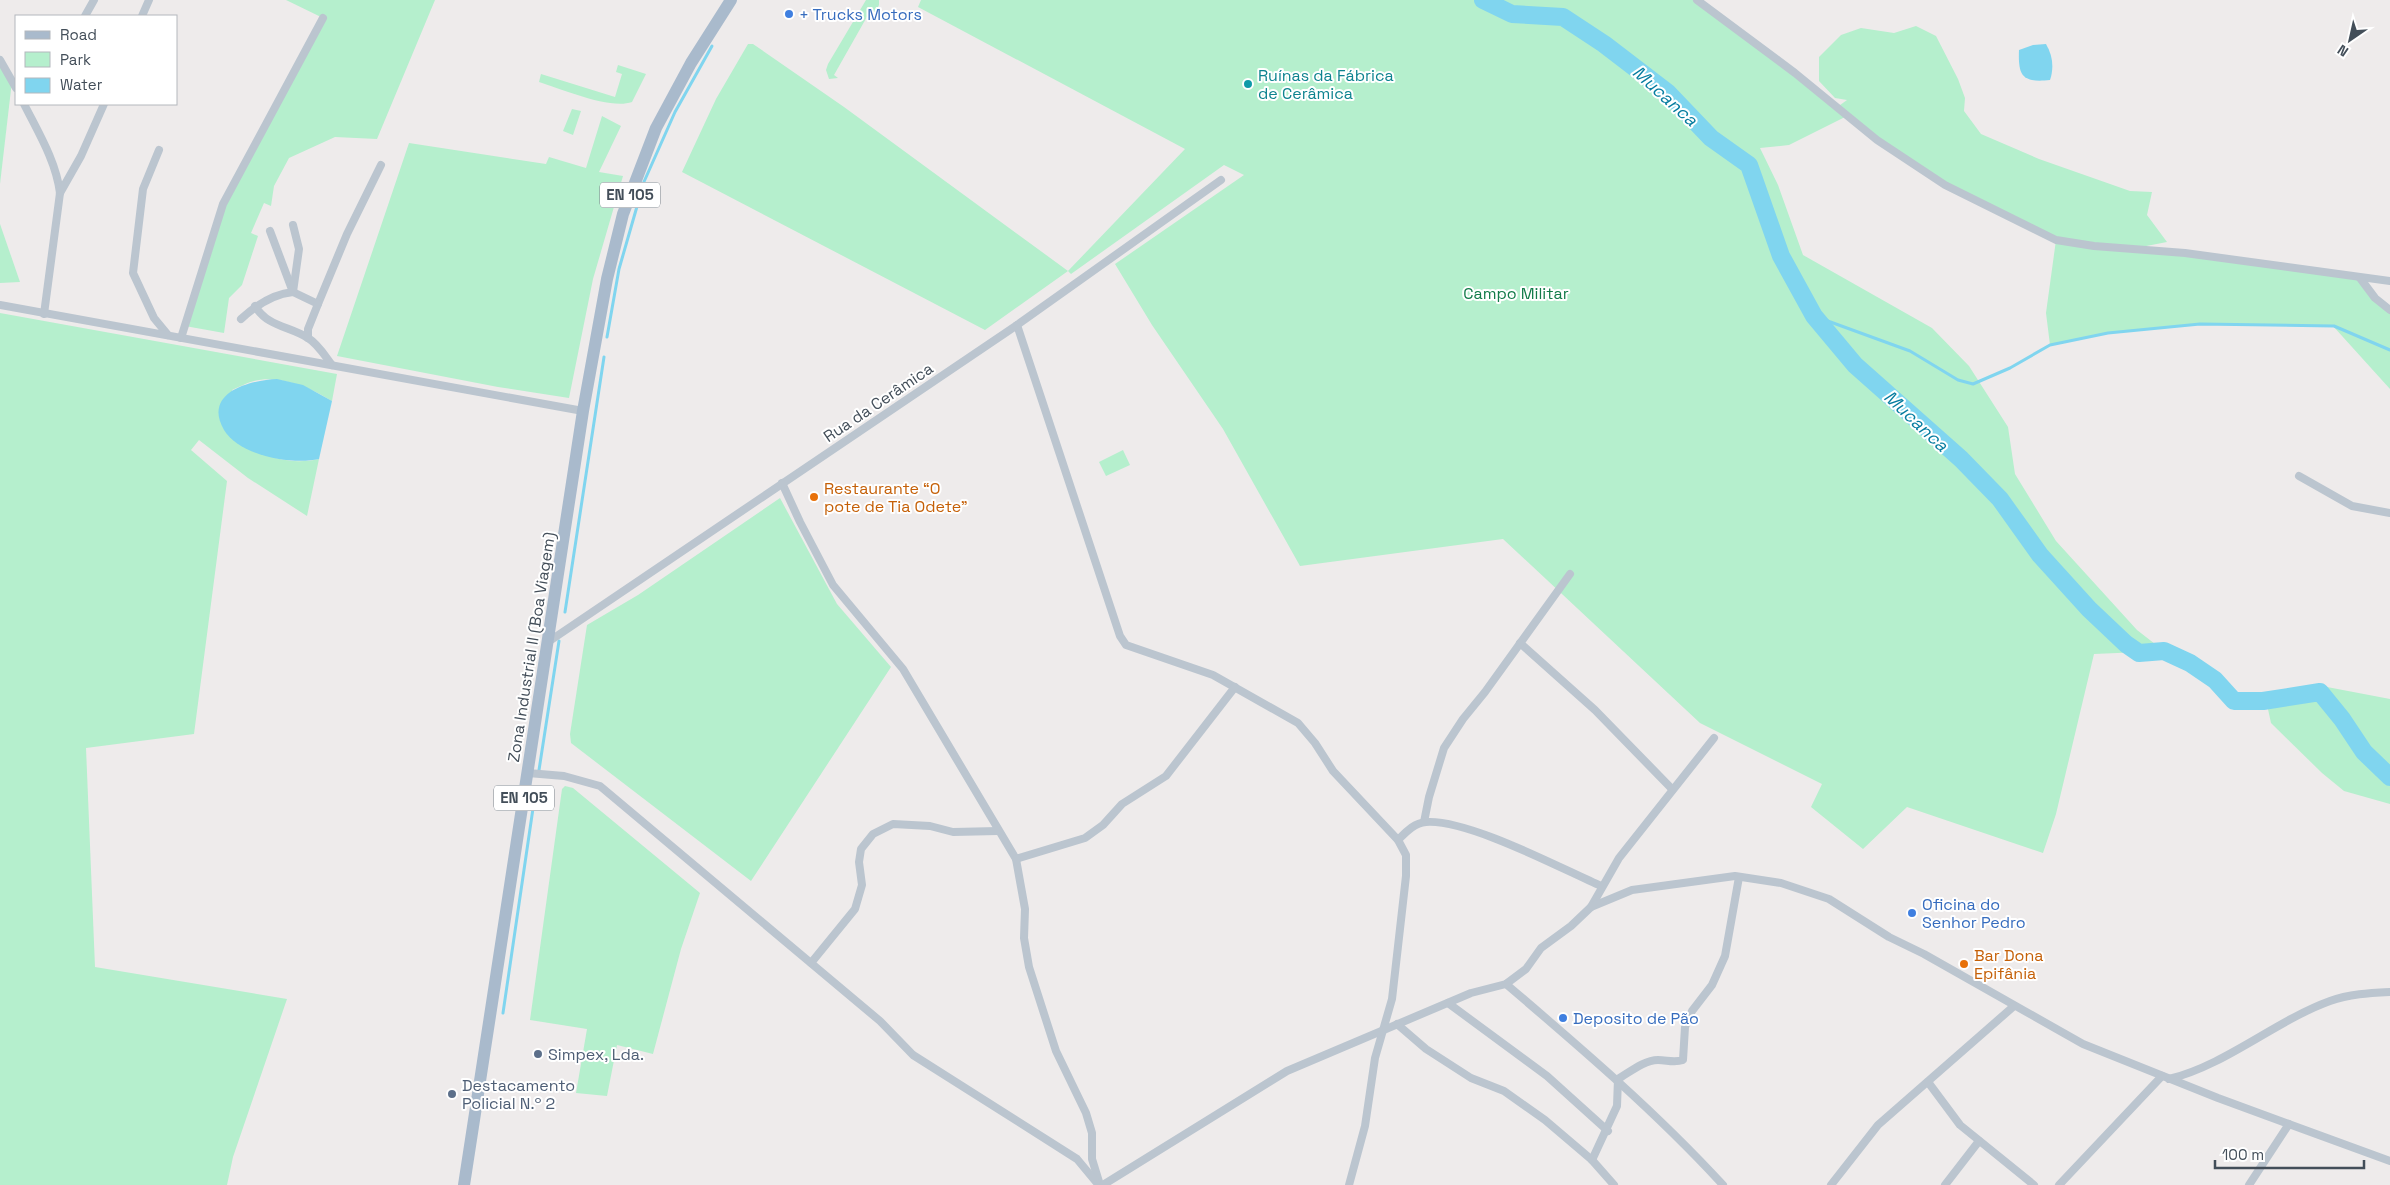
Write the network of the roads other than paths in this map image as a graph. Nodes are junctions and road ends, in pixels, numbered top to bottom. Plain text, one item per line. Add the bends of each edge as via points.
1 (94, 0) edge
2 (149, 0) edge
3 (730, 0) edge
4 (1698, 0) edge
5 (86, 15) edge
6 (142, 15) edge
7 (323, 18) dead end
8 (0, 60) edge
9 (15, 86) edge
10 (24, 105) edge
11 (104, 105) edge
12 (159, 150) dead end
13 (381, 165) dead end
14 (1221, 180) dead end
15 (60, 193) junction
16 (293, 225) dead end
17 (270, 231) dead end
18 (2360, 278) junction
19 (2390, 281) edge
20 (292, 292) junction
21 (318, 304) junction
22 (0, 306) edge
23 (255, 306) junction
24 (2390, 310) edge
25 (44, 314) junction
26 (242, 319) dead end
27 (1017, 325) junction
28 (168, 336) junction
29 (181, 338) junction
30 (308, 338) junction
31 (332, 365) junction
32 (583, 411) junction
33 (2299, 476) dead end
34 (782, 483) junction
35 (2390, 514) edge
36 (1570, 574) dead end
37 (548, 642) junction
38 (1520, 644) junction
39 (1235, 687) junction
40 (1714, 738) dead end
41 (528, 773) junction
42 (1672, 789) junction
43 (1424, 822) junction
44 (998, 831) junction
45 (1398, 840) junction
46 (1016, 859) junction
47 (1739, 877) junction
48 (1601, 886) junction
49 (1591, 907) junction
50 (811, 963) junction
51 (1506, 984) junction
52 (2390, 992) edge
53 (1448, 1003) junction
54 (2014, 1006) junction
55 (1397, 1024) junction
56 (1382, 1030) junction
57 (2166, 1077) junction
58 (1618, 1079) junction
59 (1928, 1082) junction
60 (2289, 1124) junction
61 (1608, 1131) junction
62 (1979, 1141) junction
63 (1592, 1160) junction
64 (2390, 1161) edge
65 (464, 1185) edge
66 (1101, 1185) edge
67 (1349, 1185) edge
68 (1614, 1185) edge
69 (1723, 1185) edge
70 (1831, 1185) edge
71 (1944, 1185) edge
72 (2034, 1185) edge
73 (2060, 1185) edge
74 (2249, 1185) edge

1 - 5 street
2 - 6 street
3 - 32 main road, EN 105 via 667,105 631,192 600,312
4 - 18 street via 1877,140 1945,185 2056,240 2185,253
7 - 29 street via 223,204
8 - 9 street
10 - 15 street via 49,154
11 - 15 street
12 - 28 street via 144,189 133,273 154,318
13 - 21 street
14 - 27 street, Rua da Cerâmica
15 - 25 street
16 - 20 street via 299,249
17 - 20 street
18 - 19 street
18 - 24 street via 2375,298
20 - 21 street
20 - 23 street
21 - 30 street via 308,328
22 - 25 street
23 - 26 street
23 - 30 street via 262,316 276,325
25 - 28 street
27 - 34 street, Rua da Cerâmica
27 - 39 street via 1120,636 1126,645 1139,651 1213,675
28 - 29 street
29 - 31 street
30 - 31 street
31 - 32 street
32 - 37 main road, Zona Industrial II (Boa Viagem) / EN 105
33 - 35 street via 2352,506
34 - 37 street, Rua da Cerâmica
34 - 44 street via 833,585 903,668
36 - 38 street
37 - 41 main road, Zona Industrial II (Boa Viagem) / EN 105
38 - 42 street via 1595,710
38 - 43 street via 1462,719 1444,748
39 - 45 street via 1298,723 1333,771
39 - 46 street via 1166,776 1122,804 1085,838
40 - 42 street
41 - 50 street via 564,776 600,786
41 - 65 main road, Zona Industrial II (Boa Viagem) / EN 105
42 - 48 street
43 - 45 street via 1409,829
43 - 48 street via 1444,822 1487,836
44 - 46 street
44 - 50 street via 953,832 930,826 893,824 873,834 861,848 862,885 855,909
45 - 56 street via 1406,855 1406,876 1392,999
46 - 66 street via 1023,894 1024,938 1029,967 1056,1050 1086,1113 1092,1133 1092,1159
47 - 49 street via 1632,890
47 - 54 street via 1781,883 1828,899 1889,937
47 - 58 street via 1725,956 1712,985 1692,1011 1685,1027 1683,1060 1649,1062
48 - 49 street
49 - 51 street via 1572,926 1541,948 1526,969
50 - 66 street via 880,1021 913,1055 1077,1159
51 - 53 street
51 - 58 street
52 - 57 street via 2332,1000 2301,1013 2205,1066 2187,1074
53 - 55 street
53 - 61 street via 1547,1076
54 - 57 street via 2083,1044
54 - 59 street
55 - 56 street
55 - 63 street via 1426,1049 1471,1078 1504,1091
56 - 66 street via 1287,1071
56 - 67 street via 1365,1126
57 - 60 street
57 - 73 street
58 - 61 street via 1617,1106
58 - 69 street
59 - 62 street via 1960,1124
59 - 70 street via 1878,1126
60 - 64 street
60 - 74 street
61 - 63 street
62 - 71 street
62 - 72 street
63 - 68 street

